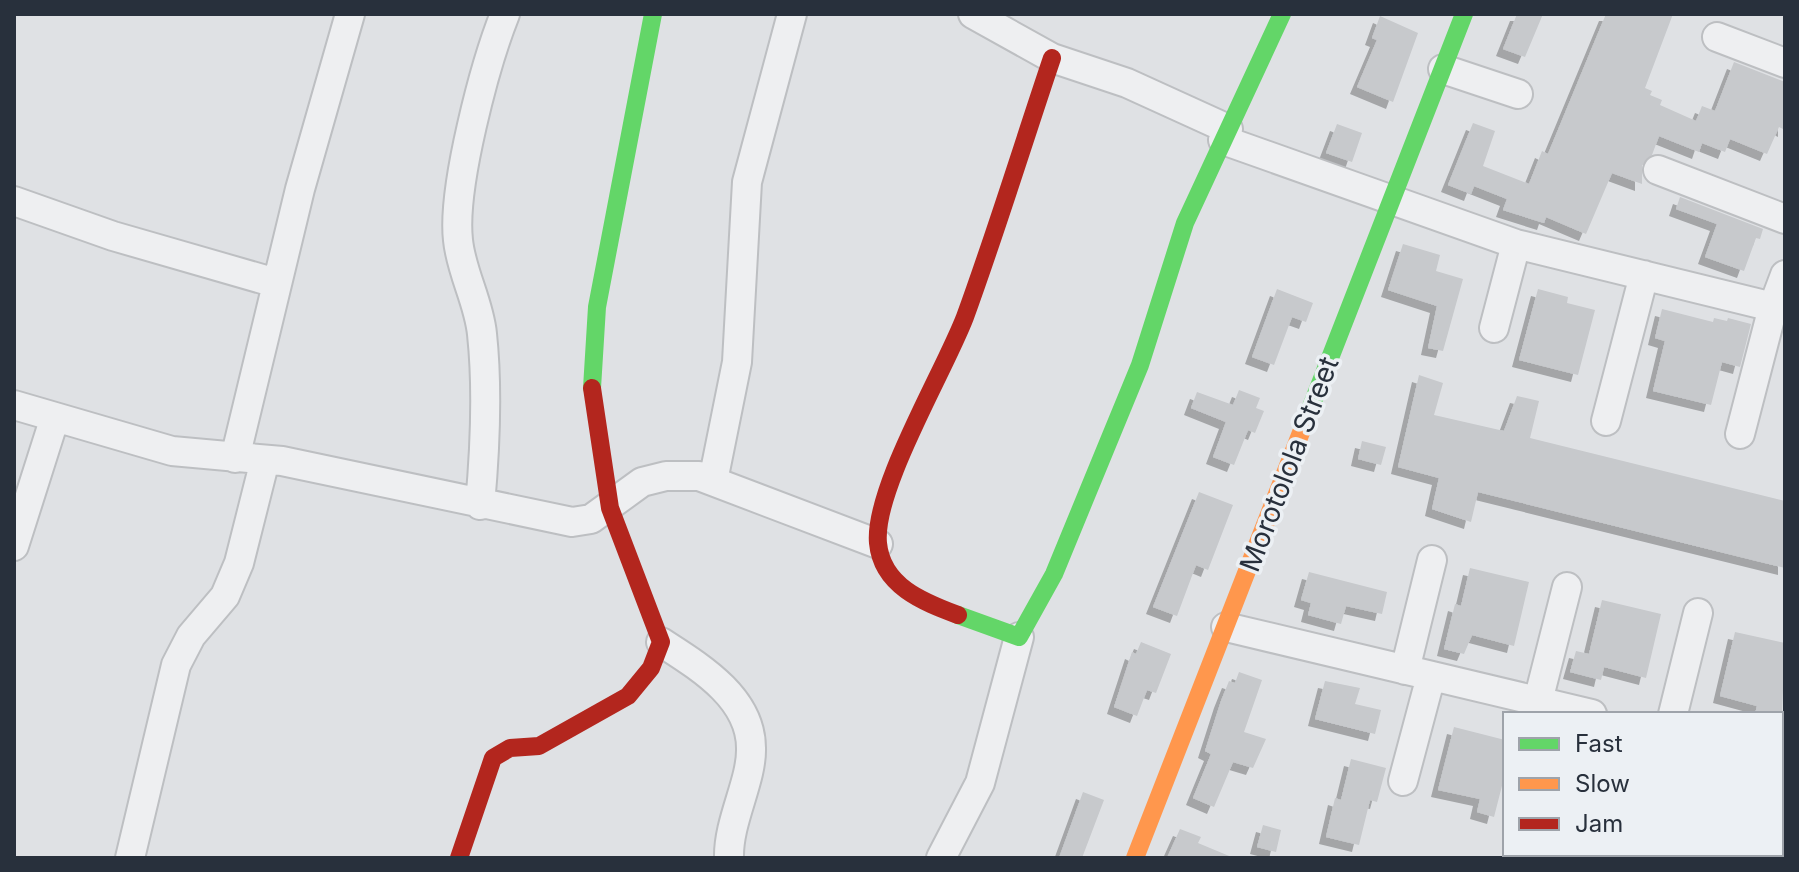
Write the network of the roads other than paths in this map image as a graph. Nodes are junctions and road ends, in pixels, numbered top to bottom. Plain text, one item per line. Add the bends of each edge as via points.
1 (350, 14) edge
2 (505, 14) edge
3 (653, 14) edge
4 (792, 14) edge
5 (973, 14) edge
6 (1282, 14) edge
7 (1464, 14) edge
8 (1717, 37) dead end
9 (1052, 58) junction
10 (1785, 63) edge
11 (1443, 69) junction
12 (1518, 94) dead end
13 (1226, 134) junction
14 (1658, 170) dead end
15 (14, 201) edge
16 (1390, 202) junction
17 (1785, 219) edge
18 (1516, 244) junction
19 (1644, 275) junction
20 (1785, 275) edge
21 (276, 283) junction
22 (1779, 308) edge
23 (1494, 328) dead end
24 (14, 405) edge
25 (55, 417) junction
26 (1606, 421) dead end
27 (1740, 434) dead end
28 (235, 458) junction
29 (265, 460) junction
30 (713, 481) junction
31 (480, 505) junction
32 (610, 508) junction
33 (878, 544) junction
34 (14, 546) edge
35 (1432, 560) dead end
36 (1567, 587) dead end
37 (1698, 613) dead end
38 (1226, 627) junction
39 (1019, 637) junction
40 (661, 642) junction
41 (1418, 673) junction
42 (1538, 701) junction
43 (1575, 712) edge
44 (1673, 712) edge
45 (1403, 781) dead end
46 (130, 858) edge
47 (459, 858) edge
48 (729, 858) edge
49 (941, 858) edge
50 (1135, 858) edge

1 - 21 street
2 - 31 street via 462,176 458,240 482,333
3 - 32 street via 597,307 592,385
4 - 30 street via 747,182 737,362
5 - 9 street
6 - 13 street
7 - 11 street, Morotolola Street
8 - 10 street
9 - 13 street via 1127,83
9 - 33 street via 964,319 883,501
11 - 12 street
11 - 16 street, Morotolola Street
13 - 16 street
13 - 39 street via 1185,223 1140,365 1054,574
14 - 17 street
15 - 21 street
16 - 18 street
16 - 38 street, Morotolola Street
18 - 19 street
18 - 23 street
19 - 22 street
19 - 26 street
20 - 22 street
21 - 28 street
22 - 27 street
24 - 25 street
25 - 28 street via 172,451
25 - 34 street
28 - 29 street
29 - 31 street
29 - 46 street via 239,563 225,596 191,636 176,665
30 - 32 street via 666,476 642,482
30 - 33 street
31 - 32 street via 572,522
32 - 40 street
33 - 39 street via 894,583 928,604
35 - 41 street
36 - 42 street
37 - 44 street
38 - 41 street
38 - 50 street, Morotolola Street
39 - 49 street via 980,783
40 - 47 street via 651,668 628,696 539,746 510,748 493,758
40 - 48 street via 724,687 742,714 751,747
41 - 42 street
41 - 45 street
42 - 43 street

